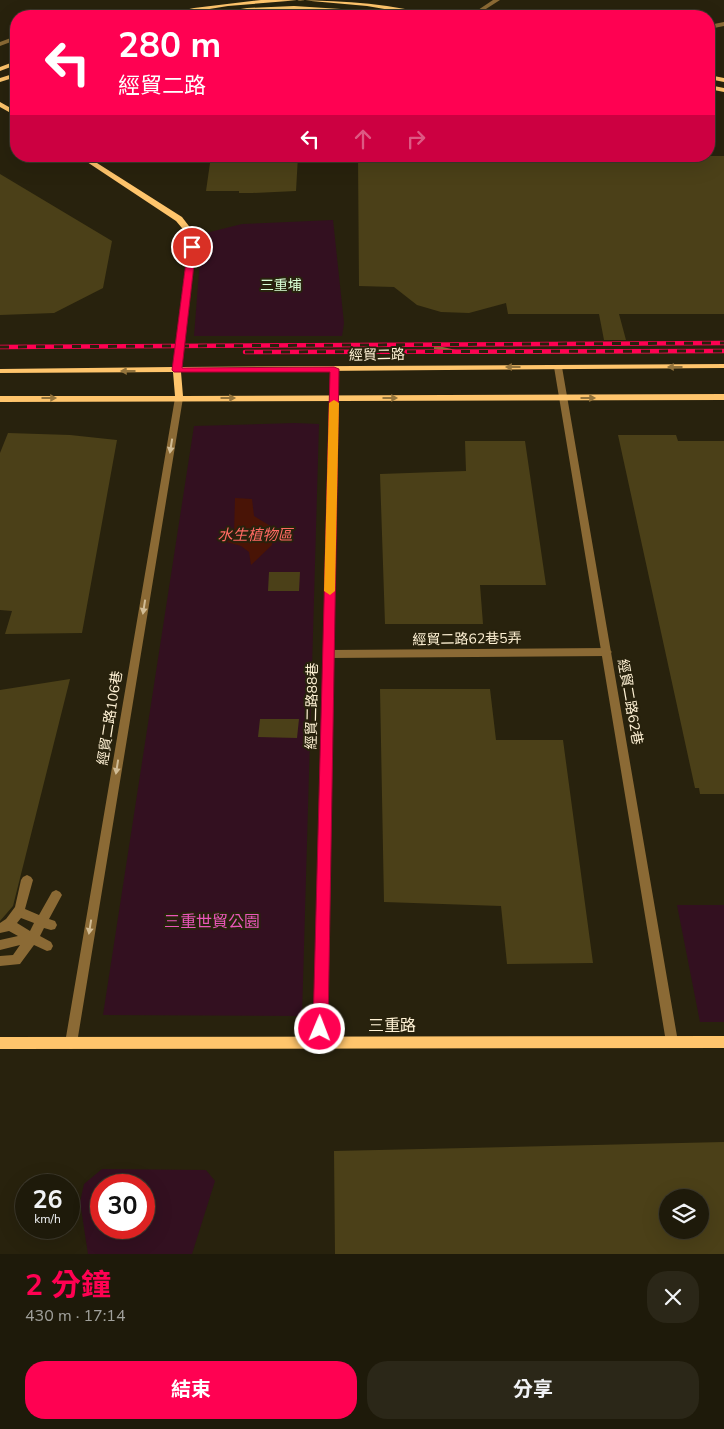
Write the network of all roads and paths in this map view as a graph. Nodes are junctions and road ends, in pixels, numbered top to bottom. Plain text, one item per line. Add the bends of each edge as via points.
1 (298, 0) edge
2 (302, 0) edge
3 (497, 0) edge
4 (193, 10) edge
5 (262, 10) edge
6 (325, 10) edge
7 (400, 10) edge
8 (481, 10) edge
9 (91, 162) edge
10 (437, 347) dead end
11 (724, 351) edge
12 (724, 366) edge
13 (558, 367) junction
14 (334, 369) junction
15 (177, 370) junction
16 (0, 371) edge
17 (724, 397) edge
18 (179, 398) junction
19 (334, 398) junction
20 (563, 398) junction
21 (0, 399) edge
22 (607, 652) junction
23 (328, 654) junction
24 (26, 880) dead end
25 (56, 895) dead end
26 (19, 912) junction
27 (47, 923) junction
28 (4, 926) edge
29 (0, 934) edge
30 (34, 937) junction
31 (15, 942) junction
32 (0, 945) edge
33 (47, 946) dead end
34 (0, 961) edge
35 (672, 1042) junction
36 (724, 1042) edge
37 (0, 1043) edge
38 (71, 1043) junction
39 (320, 1043) junction

1 - 4 street via 261,1
2 - 7 street
3 - 8 street
5 - 6 street
9 - 15 street via 179,219 191,234
10 - 11 street via 456,352
12 -> 13 street, 經貿二路
13 -> 14 street, 經貿二路
13 - 20 street, 經貿二路62巷
14 - 15 street, 經貿二路
14 - 19 street, 經貿二路88巷
15 -> 16 street, 經貿二路
15 - 18 street
20 -> 17 street
18 -> 19 street
21 -> 18 street
18 -> 38 street, 經貿二路106巷
19 -> 20 street
19 - 23 street, 經貿二路88巷
20 - 22 street, 經貿二路62巷
22 - 23 street, 經貿二路62巷5弄
22 - 35 street, 經貿二路62巷
23 - 39 street, 經貿二路88巷
24 - 26 street
25 - 27 street
26 - 27 street
26 - 28 street
27 - 30 street
28 - 30 street
29 - 31 street
30 - 31 street
30 - 33 street
30 - 34 street via 16,960
31 - 32 street
35 - 36 street, 三重路
35 - 39 street, 三重路
37 - 38 street, 三重路
38 - 39 street, 三重路

